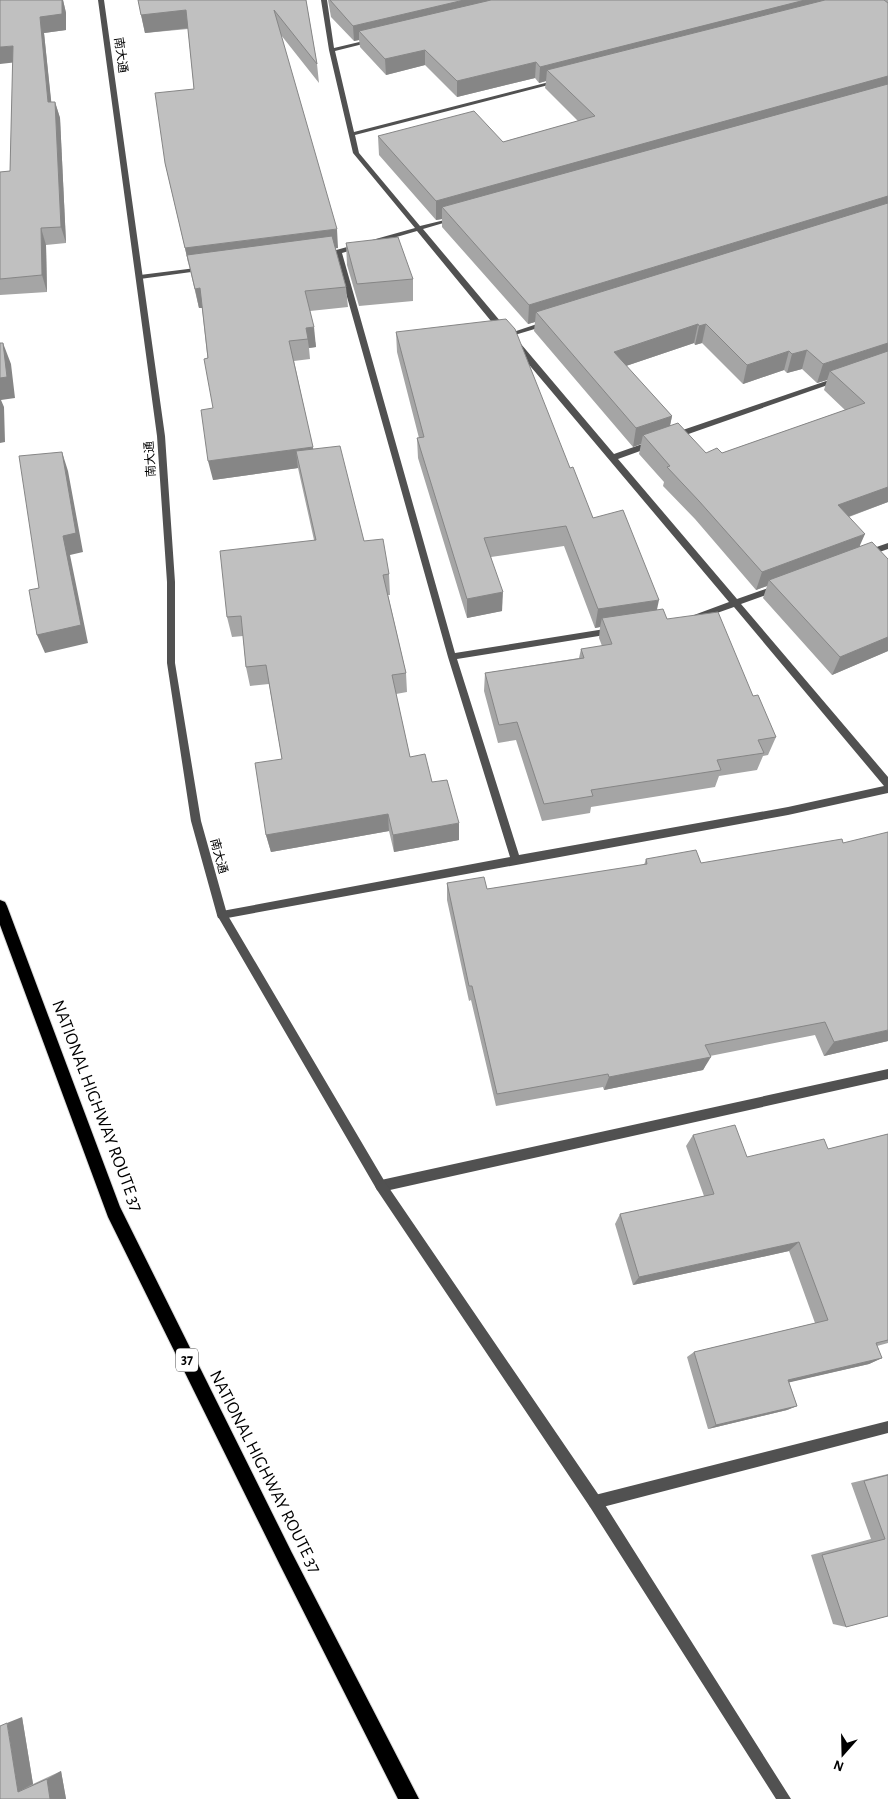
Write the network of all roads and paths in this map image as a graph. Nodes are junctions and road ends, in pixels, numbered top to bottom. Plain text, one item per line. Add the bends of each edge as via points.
1 (101, 0) edge
2 (324, 0) edge
3 (380, 39) edge
4 (332, 50) junction
5 (564, 80) edge
6 (352, 134) junction
7 (467, 214) edge
8 (419, 228) junction
9 (338, 252) junction
10 (318, 254) edge
11 (210, 268) edge
12 (140, 277) junction
13 (556, 320) edge
14 (508, 335) junction
15 (842, 378) edge
16 (667, 439) edge
17 (658, 442) edge
18 (612, 458) junction
19 (888, 546) edge
20 (861, 556) edge
21 (789, 584) edge
22 (735, 604) junction
23 (692, 618) edge
24 (625, 629) edge
25 (452, 658) junction
26 (888, 784) edge
27 (888, 789) edge
28 (516, 860) junction
29 (0, 906) edge
30 (222, 915) junction
31 (888, 1074) edge
32 (381, 1186) junction
33 (888, 1426) edge
34 (595, 1502) junction
35 (409, 1799) edge
36 (784, 1799) edge

1 - 12 street, 南大通
2 - 4 street
3 - 4 street
4 - 6 street
5 - 6 street
6 - 8 street via 356,153
7 - 8 street
8 - 9 street
8 - 14 street
9 - 10 street
9 - 25 street
11 - 12 street
12 - 30 street, 南大通 via 161,436 171,582 171,663 196,821
13 - 14 street
14 - 18 street
15 - 16 street
17 - 18 street
18 - 22 street
19 - 20 street
21 - 22 street
22 - 23 street
22 - 26 street
24 - 25 street
25 - 28 street
27 - 28 street via 788,812
28 - 30 street
29 - 35 highway, NATIONAL HIGHWAY ROUTE 37 / 37 via 114,1211
30 - 32 street, 南大通
31 - 32 street
32 - 34 street, 南大通
33 - 34 street
34 - 36 street, 南大通

